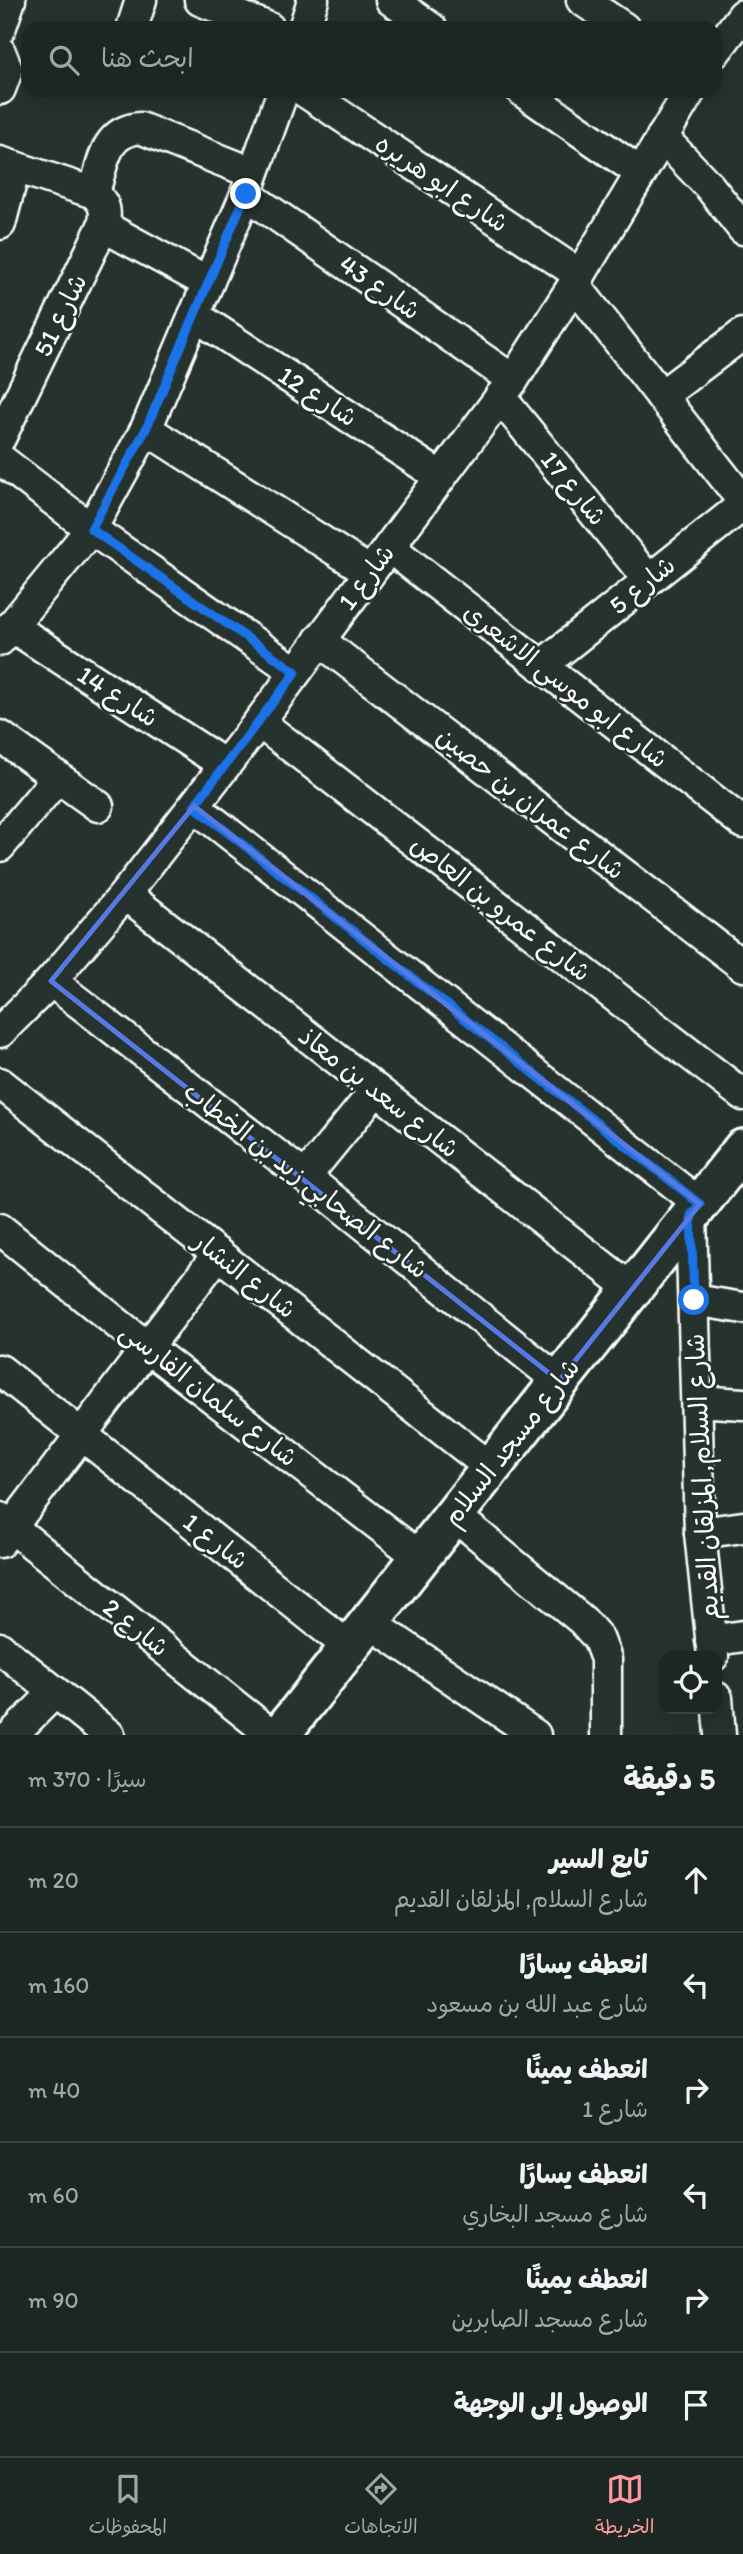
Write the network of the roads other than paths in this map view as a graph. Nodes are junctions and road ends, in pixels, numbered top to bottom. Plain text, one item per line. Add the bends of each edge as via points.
1 (10, 0) edge
2 (141, 0) edge
3 (200, 0) edge
4 (313, 0) edge
5 (391, 0) edge
6 (582, 0) edge
7 (134, 21) edge
8 (252, 21) edge
9 (306, 21) edge
10 (421, 21) edge
11 (614, 21) edge
12 (0, 29) edge
13 (0, 52) edge
14 (0, 89) edge
15 (281, 98) edge
16 (314, 98) edge
17 (532, 98) edge
18 (686, 98) edge
19 (662, 137) junction
20 (8, 164) edge
21 (641, 173) junction
22 (250, 184) junction
23 (94, 193) junction
24 (738, 212) edge
25 (0, 224) edge
26 (103, 226) junction
27 (577, 280) junction
28 (208, 283) junction
29 (194, 315) junction
30 (743, 334) edge
31 (507, 389) junction
32 (661, 396) junction
33 (146, 429) junction
34 (0, 438) edge
35 (0, 459) edge
36 (441, 477) junction
37 (743, 503) edge
38 (91, 529) junction
39 (388, 547) junction
40 (370, 572) junction
41 (648, 579) junction
42 (4, 634) edge
43 (319, 640) junction
44 (541, 666) junction
45 (296, 672) junction
46 (259, 722) junction
47 (0, 736) edge
48 (225, 765) junction
49 (58, 777) junction
50 (98, 806) dead end
51 (194, 806) junction
52 (743, 823) edge
53 (0, 846) edge
54 (125, 894) junction
55 (743, 966) edge
56 (51, 981) junction
57 (0, 1032) edge
58 (0, 1083) edge
59 (376, 1090) junction
60 (743, 1095) edge
61 (743, 1149) edge
62 (305, 1177) junction
63 (695, 1209) junction
64 (0, 1228) edge
65 (218, 1254) junction
66 (632, 1289) junction
67 (694, 1300) junction
68 (743, 1308) edge
69 (148, 1348) junction
70 (0, 1370) edge
71 (559, 1381) junction
72 (696, 1401) junction
73 (743, 1404) edge
74 (82, 1435) junction
75 (491, 1468) junction
76 (454, 1515) junction
77 (743, 1527) edge
78 (4, 1530) edge
79 (700, 1533) junction
80 (421, 1557) junction
81 (359, 1634) junction
82 (743, 1636) edge
83 (0, 1648) edge
84 (712, 1649) edge
85 (54, 1692) junction
86 (722, 1714) edge
87 (728, 1733) edge
88 (12, 1735) edge
89 (109, 1735) edge
90 (272, 1735) edge
91 (280, 1735) edge
92 (536, 1735) edge
93 (606, 1735) edge

1 - 12 street
2 - 7 street
3 - 8 street
4 - 9 street
5 - 10 street
6 - 11 street
13 - 14 street via 7,71
15 - 22 street
16 - 27 street, شارع ابو هريره
17 - 21 street
18 - 19 street, شارع 1
19 - 21 street, شارع 1
19 - 24 street
20 - 23 street
20 - 25 street
21 - 27 street, شارع 1
22 - 23 street, شارع 43 via 140,128 128,129 109,144
22 - 28 street
22 - 31 street, شارع 43
23 - 26 street via 103,202
26 - 28 street
26 - 34 street, شارع 51
27 - 31 street, شارع 1
27 - 32 street, شارع ابو هريره
28 - 29 street
29 - 33 street
29 - 36 street, شارع 12
30 - 32 street
31 - 36 street, شارع 1
31 - 41 street, شارع 17
32 - 37 street, شارع ابو هريره
33 - 38 street
33 - 40 street
35 - 38 street
36 - 39 street, شارع 1
37 - 41 street, شارع 5
38 - 42 street
38 - 45 street
39 - 40 street, شارع 1
39 - 44 street, شارع ابو موسى الاشعرى
40 - 43 street, شارع 1
41 - 44 street, شارع 5
42 - 48 street, شارع 14
43 - 45 street, شارع 1
43 - 55 street, شارع عمران بن حصين
44 - 52 street, شارع ابو موسى الاشعرى
45 - 46 street, شارع 1
46 - 48 street, شارع 1
46 - 60 street, شارع عمرو بن العاص
47 - 49 street
48 - 51 street, شارع 1
49 - 50 street
49 - 53 street
51 - 54 street, شارع 1
51 - 63 street
54 - 56 street, شارع 1
54 - 59 street, شارع سعد بن معاذ
56 - 57 street, شارع 1
56 - 62 street, شارع الصحابي زيد بن الخطاب
58 - 65 street, شارع النشار
59 - 62 street
59 - 66 street, شارع سعد بن معاذ
61 - 63 street, شارع مسجد السلام
62 - 71 street, شارع الصحابي زيد بن الخطاب
63 - 66 street, شارع مسجد السلام
63 - 67 street, شارع السلام, المزلقان القديم
64 - 69 street, شارع سلمان الفارسى
65 - 69 street
65 - 75 street, شارع النشار
66 - 71 street, شارع مسجد السلام
67 - 68 street
67 - 72 street, شارع السلام, المزلقان القديم
69 - 74 street
69 - 80 street, شارع سلمان الفارسى
70 - 74 street, شارع 1
71 - 75 street, شارع مسجد السلام
72 - 73 street
72 - 79 street, شارع السلام, المزلقان القديم
74 - 78 street
74 - 81 street, شارع 1
75 - 76 street, شارع مسجد السلام
76 - 80 street, شارع مسجد السلام
76 - 93 street via 598,1638 606,1659
77 - 79 street
78 - 90 street, شارع 2
79 - 84 street, شارع السلام, المزلقان القديم
80 - 81 street, شارع مسجد السلام
81 - 91 street, شارع مسجد السلام
81 - 92 street, شارع 1
82 - 84 street
83 - 85 street
85 - 88 street
85 - 89 street
86 - 87 street

